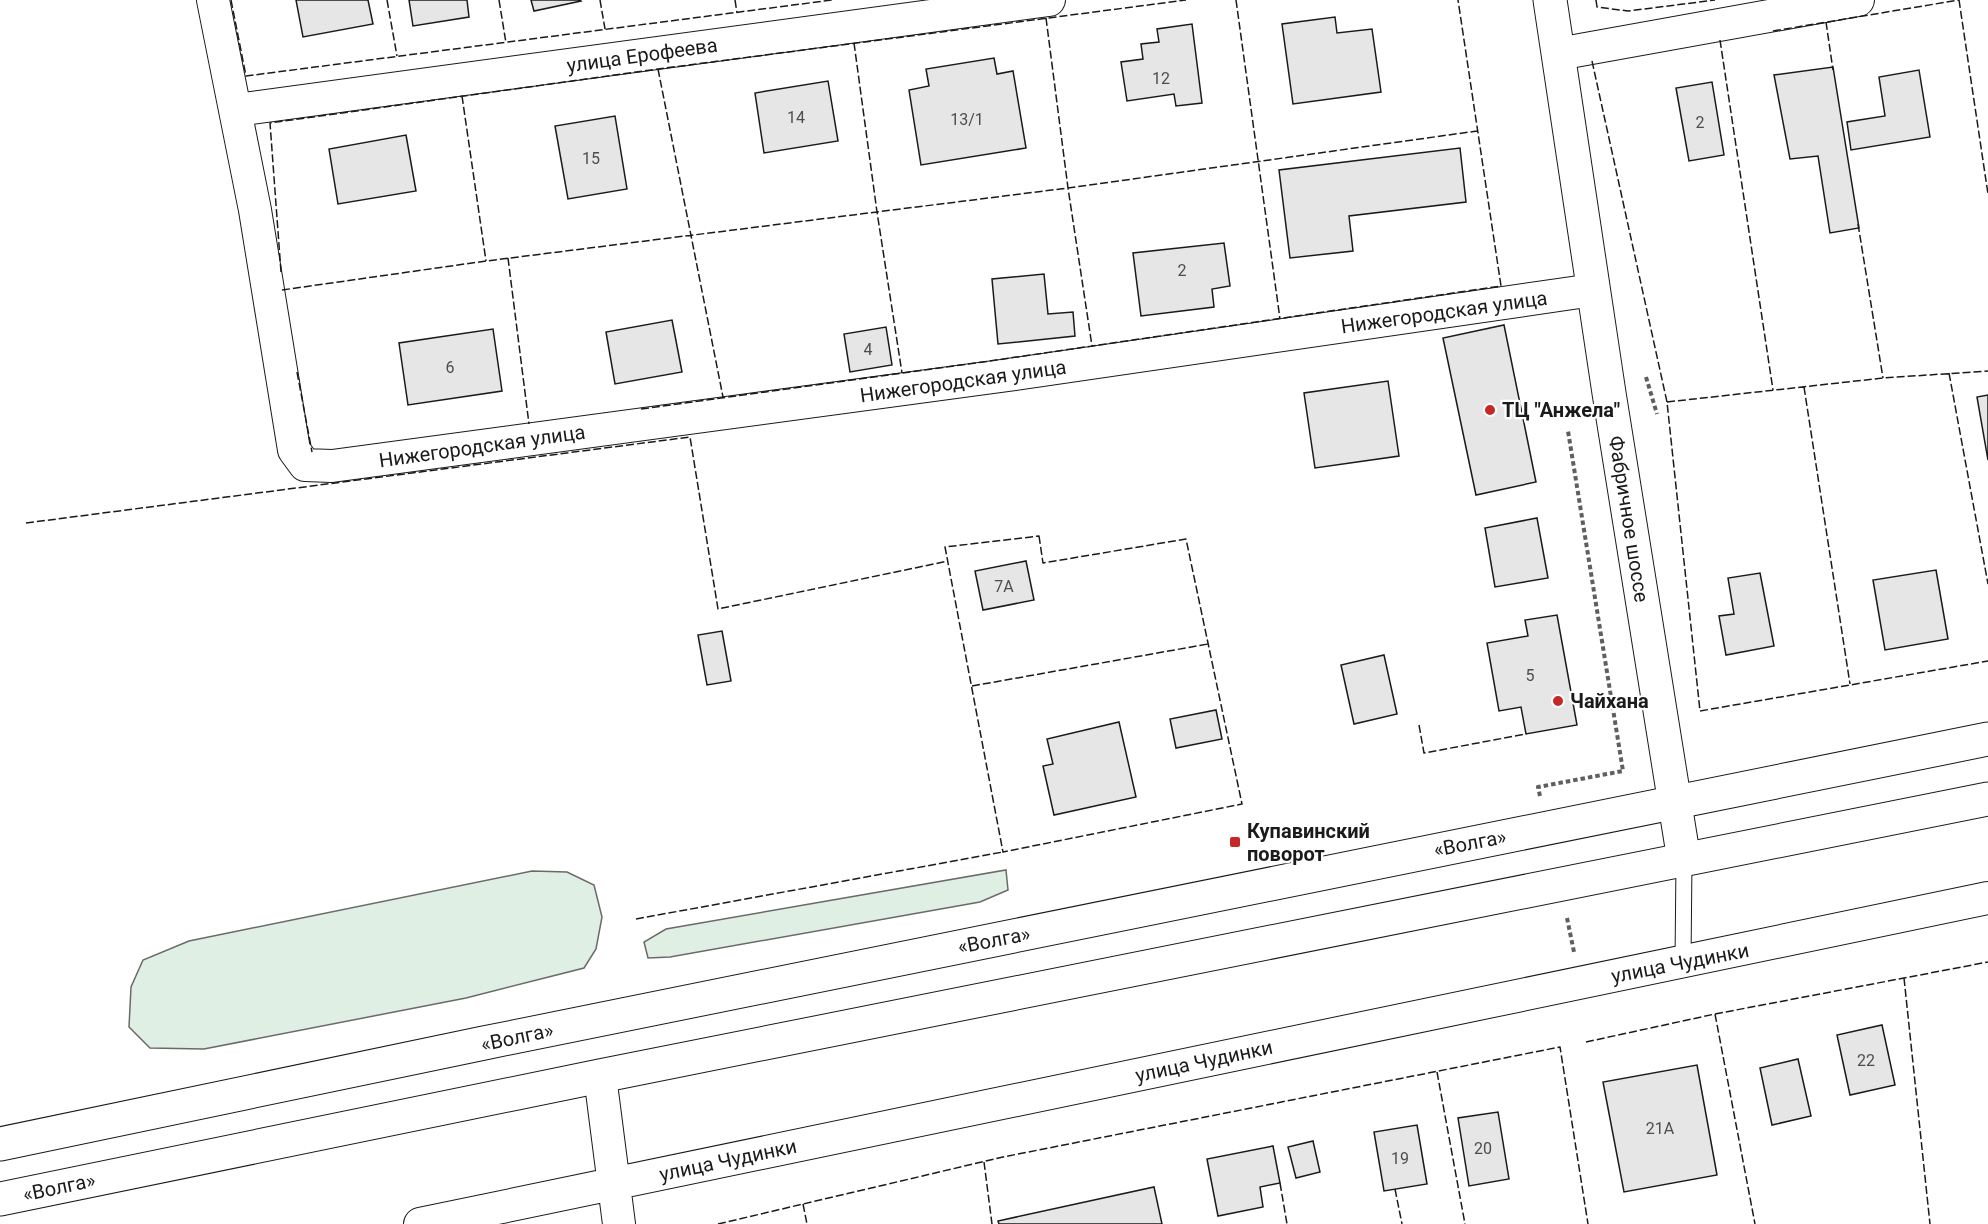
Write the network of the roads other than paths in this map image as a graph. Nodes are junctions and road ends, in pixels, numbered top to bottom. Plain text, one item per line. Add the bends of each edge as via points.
1 (213, 0) edge
2 (1049, 0) edge
3 (1550, 0) edge
4 (1858, 0) edge
5 (1558, 54) junction
6 (236, 110) junction
7 (1593, 290) junction
8 (1988, 739) edge
9 (1988, 799) edge
10 (1674, 802) junction
11 (1684, 860) junction
12 (1988, 898) edge
13 (1683, 963) junction
14 (600, 1076) junction
15 (0, 1144) edge
16 (613, 1184) junction
17 (0, 1200) edge
18 (420, 1224) edge
19 (619, 1224) edge

1 - 6 street
2 - 6 street, улица Ерофеева
3 - 5 main road, Фабричное шоссе
4 - 5 street
5 - 7 main road, Фабричное шоссе
6 - 7 street, Нижегородская улица via 294,450 305,465 332,466 1001,376
7 - 10 main road, Фабричное шоссе
8 - 10 main road, «Волга»
9 - 11 main road, «Волга»
10 - 11 main road, Фабричное шоссе
10 - 15 main road, «Волга»
11 - 13 lane
11 - 14 main road, «Волга»
12 - 13 street, улица Чудинки
13 - 16 street, улица Чудинки
14 - 16 street
14 - 17 main road, «Волга»
16 - 18 street, улица Чудинки
16 - 19 street

